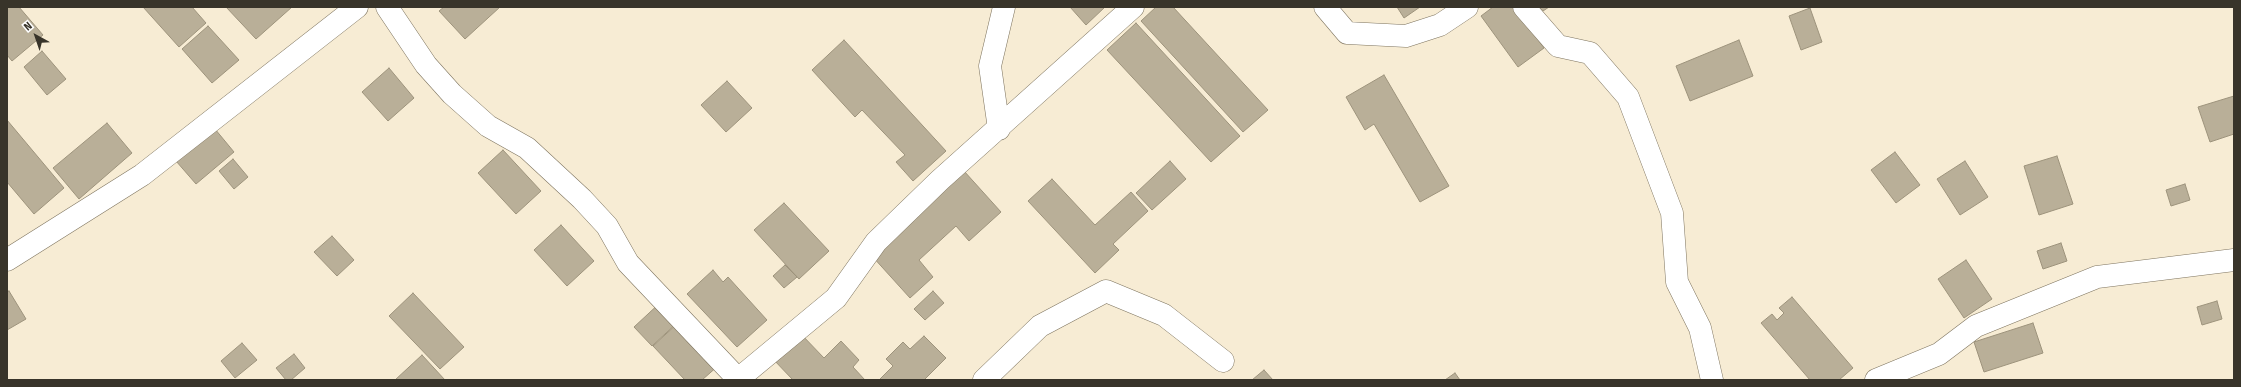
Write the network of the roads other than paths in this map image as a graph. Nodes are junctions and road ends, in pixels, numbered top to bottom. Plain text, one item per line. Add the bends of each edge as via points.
1 (356, 7) edge
2 (387, 7) edge
3 (1004, 7) edge
4 (1133, 7) edge
5 (1325, 7) edge
6 (1467, 7) edge
7 (1524, 7) edge
8 (999, 129) junction
9 (7, 260) edge
10 (2234, 260) edge
11 (1223, 361) dead end
12 (738, 379) edge
13 (984, 380) edge
14 (1712, 380) edge
15 (1876, 380) edge

1 - 9 street via 142,175
2 - 12 street via 426,65 452,94 488,126 527,148 582,199 606,226 628,263
3 - 8 street via 990,66
4 - 8 street
5 - 6 street via 1347,33 1406,36 1440,25
7 - 14 street via 1558,46 1590,53 1628,97 1672,213 1677,282 1700,328
8 - 12 street via 940,180 876,242 836,298
10 - 15 street via 2097,277 1976,326 1939,354
11 - 13 street via 1164,315 1106,291 1040,326

